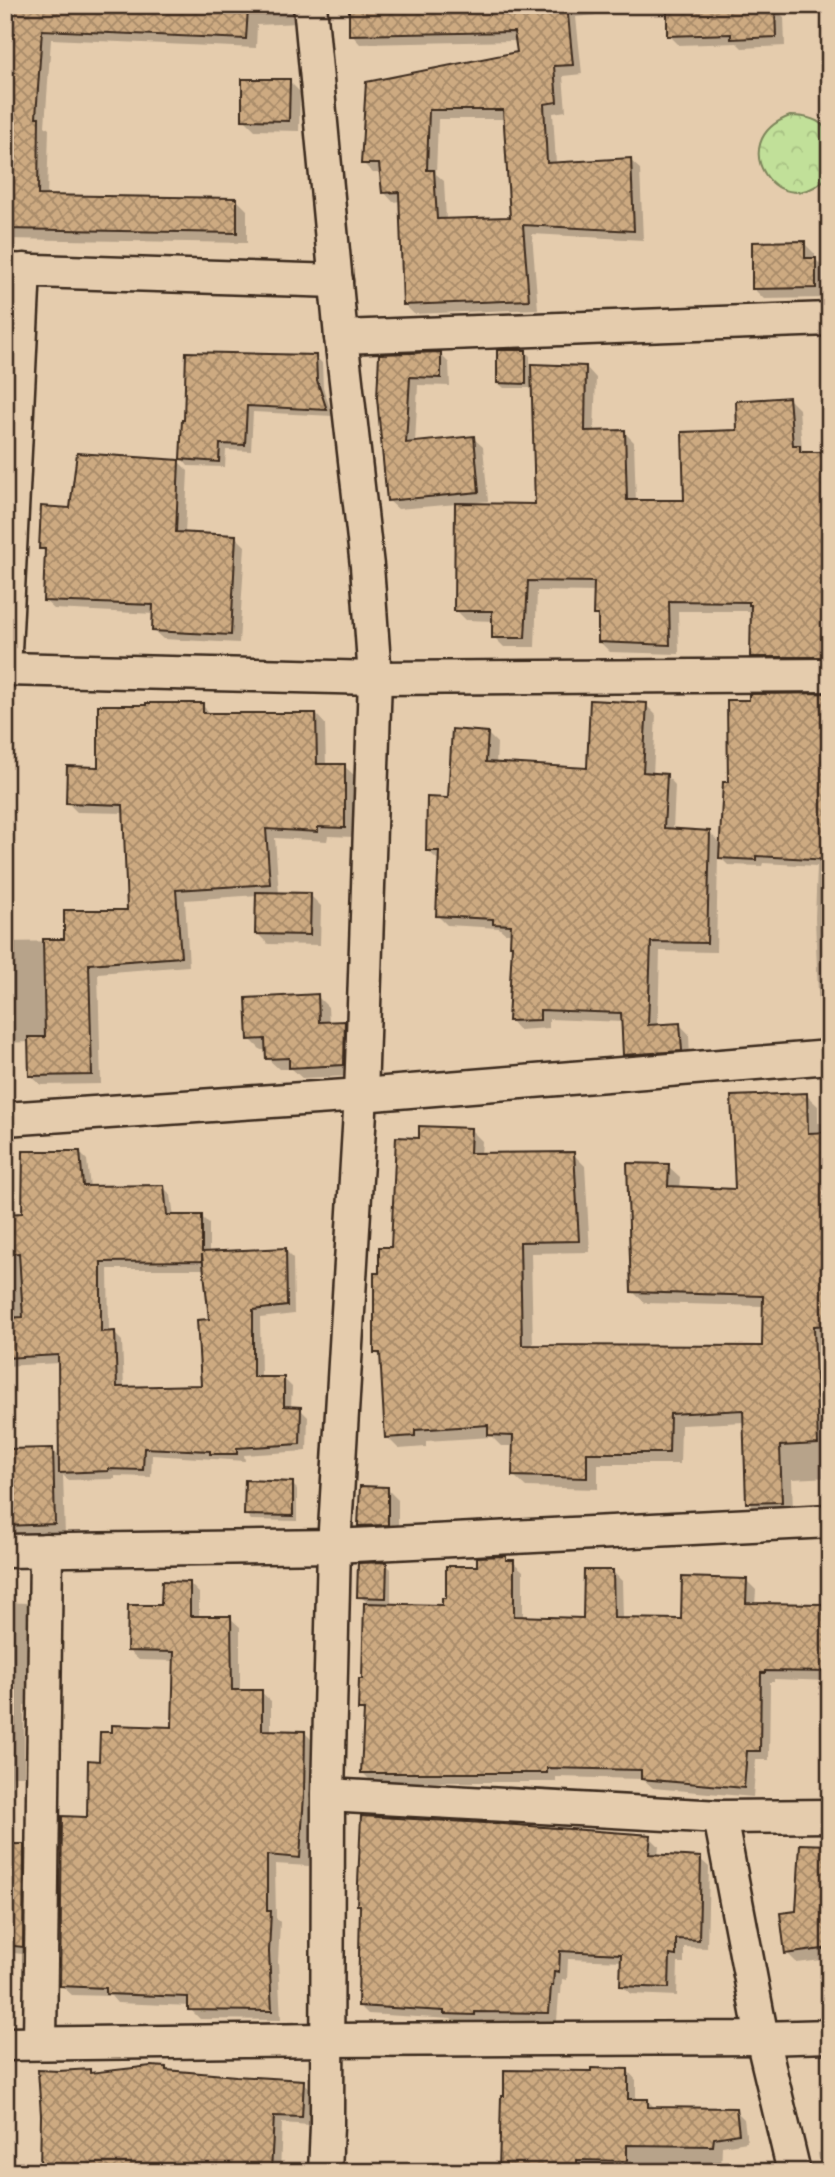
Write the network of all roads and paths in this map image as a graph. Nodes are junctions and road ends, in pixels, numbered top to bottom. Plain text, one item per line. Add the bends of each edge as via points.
1 (310, 5) edge
2 (15, 270) edge
3 (336, 281) junction
4 (830, 319) edge
5 (341, 337) junction
6 (6, 582) edge
7 (5, 651) edge
8 (5, 668) edge
9 (830, 675) edge
10 (375, 678) junction
11 (830, 1057) edge
12 (361, 1096) junction
13 (5, 1119) edge
14 (830, 1521) edge
15 (334, 1546) junction
16 (46, 1550) junction
17 (5, 1551) edge
18 (328, 1795) junction
19 (830, 1816) edge
20 (720, 1817) junction
21 (830, 2036) edge
22 (762, 2038) junction
23 (327, 2039) junction
24 (40, 2042) junction
25 (5, 2044) edge
26 (325, 2172) edge
27 (794, 2172) edge

1 - 3 street
2 - 3 street
2 - 6 street
3 - 5 street
4 - 5 street
5 - 10 street
6 - 7 street
8 - 10 street
9 - 10 street
10 - 12 street
11 - 12 street
12 - 13 street
12 - 15 street
14 - 15 street
15 - 16 street
15 - 18 street
16 - 17 street
16 - 24 street
18 - 20 street
18 - 23 street
19 - 20 street
20 - 22 street
21 - 22 street
22 - 23 street
22 - 27 street
23 - 24 street
23 - 26 street
24 - 25 street

